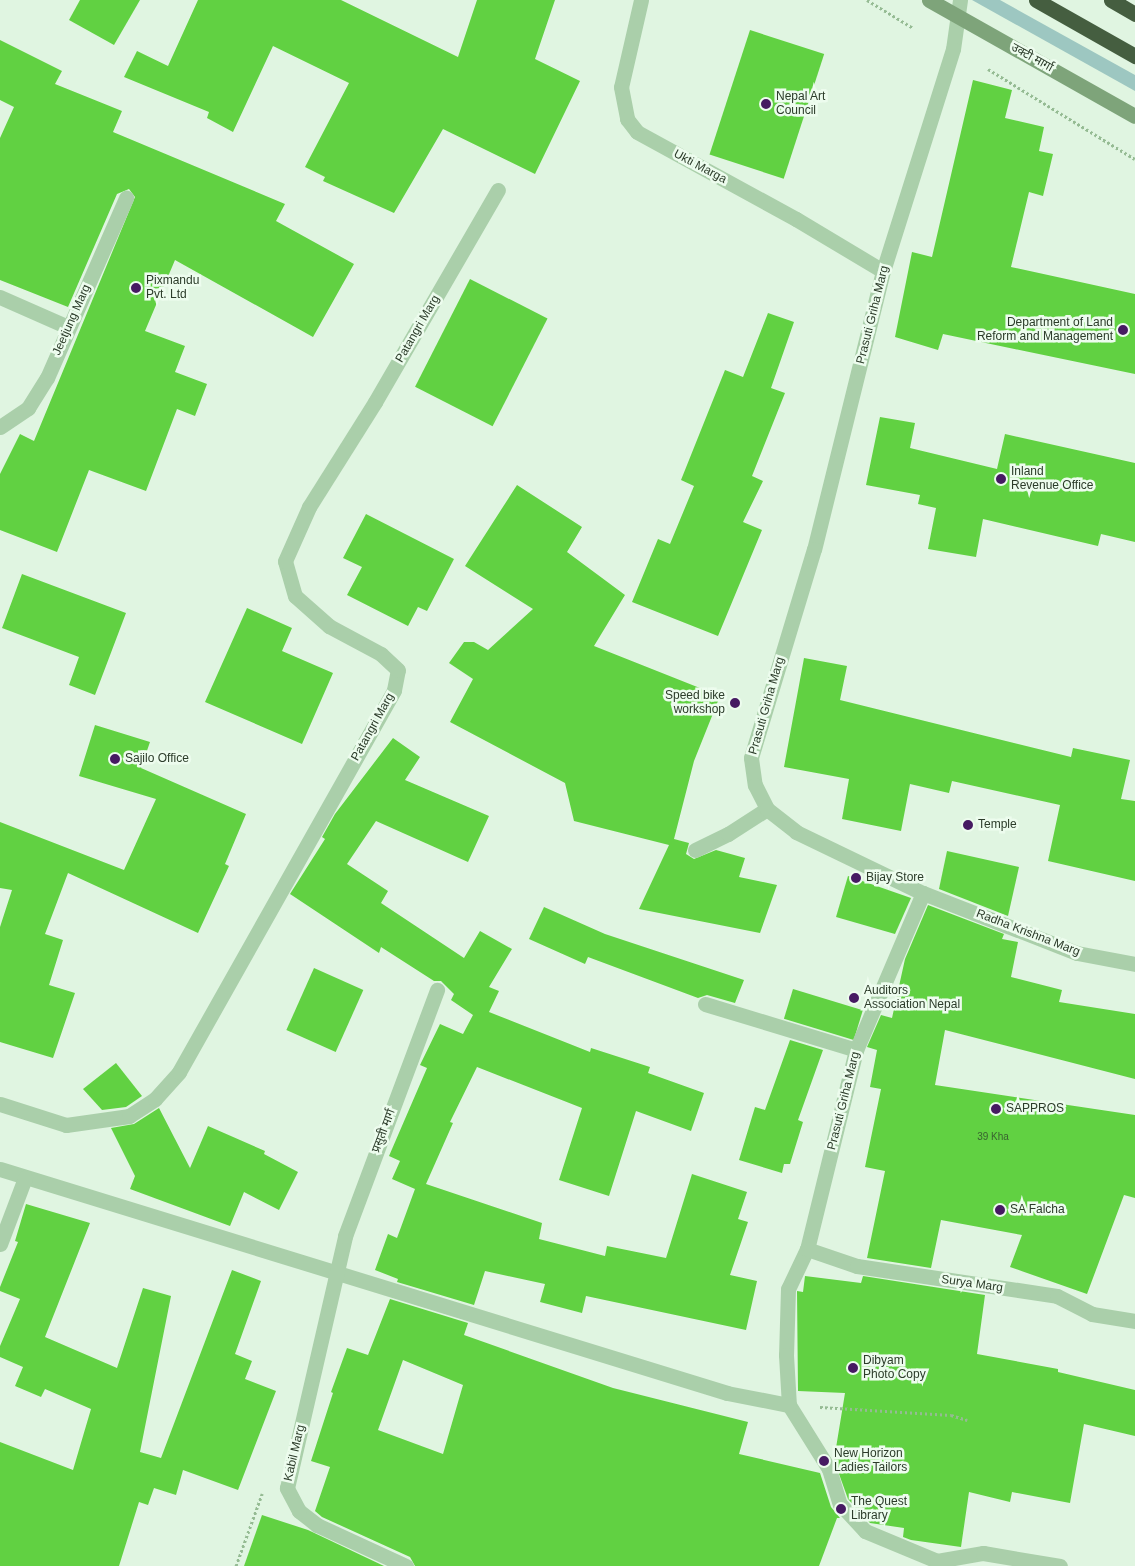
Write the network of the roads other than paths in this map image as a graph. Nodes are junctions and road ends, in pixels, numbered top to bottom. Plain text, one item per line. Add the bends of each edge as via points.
1 (642, 0) edge
2 (929, 0) edge
3 (960, 0) edge
4 (1036, 0) edge
5 (1111, 0) edge
6 (1135, 14) edge
7 (955, 15) junction
8 (1135, 56) edge
9 (1135, 116) edge
10 (498, 190) dead end
11 (126, 198) dead end
12 (883, 271) junction
13 (0, 297) edge
14 (68, 327) junction
15 (0, 427) edge
16 (767, 809) junction
17 (695, 850) dead end
18 (923, 893) junction
19 (1135, 964) edge
20 (437, 990) dead end
21 (705, 1004) dead end
22 (856, 1050) junction
23 (0, 1104) edge
24 (0, 1169) edge
25 (25, 1178) junction
26 (0, 1244) edge
27 (807, 1249) junction
28 (335, 1274) junction
29 (1135, 1321) edge
30 (790, 1405) junction
31 (937, 1563) edge
32 (406, 1566) edge
33 (1060, 1566) edge

1 - 12 street, Ukti Marga via 621,87 627,119 636,132 796,219
2 - 7 street, उक्टी मार्गा
3 - 7 street, Prasuti Griha Marg
4 - 8 highway
5 - 6 highway
7 - 9 street, उक्टी मार्गा
7 - 12 street, Prasuti Griha Marg via 953,49
10 - 23 street, Patangri Marg via 376,402 308,507 285,560 295,596 329,626 381,654 398,670 394,690 179,1072 155,1099 129,1116 66,1124
11 - 14 street, Jeetjung Marg
12 - 16 street, Prasuti Griha Marg via 814,549 751,758 755,785
13 - 14 street
14 - 15 street, Jeetjung Marg via 47,378 28,408
16 - 17 street
16 - 18 street, Prasuti Griha Marg via 796,832
18 - 19 street, Radha Krishna Marg via 1077,953
18 - 22 street, Prasuti Griha Marg
20 - 28 street, प्रसुती मार्ग via 345,1236
21 - 22 street
22 - 27 street, Prasuti Griha Marg
24 - 25 street
25 - 26 street
25 - 28 street
27 - 29 street, Surya Marg via 857,1266 1057,1296 1092,1314
27 - 30 street, Prasuti Griha Marg via 788,1289 786,1355
28 - 30 street via 727,1394
28 - 32 street, Kabil Marg via 287,1488 299,1512 317,1525
30 - 31 street, Prasuti Griha Marg via 829,1469 840,1504 865,1531
31 - 33 street via 983,1552

